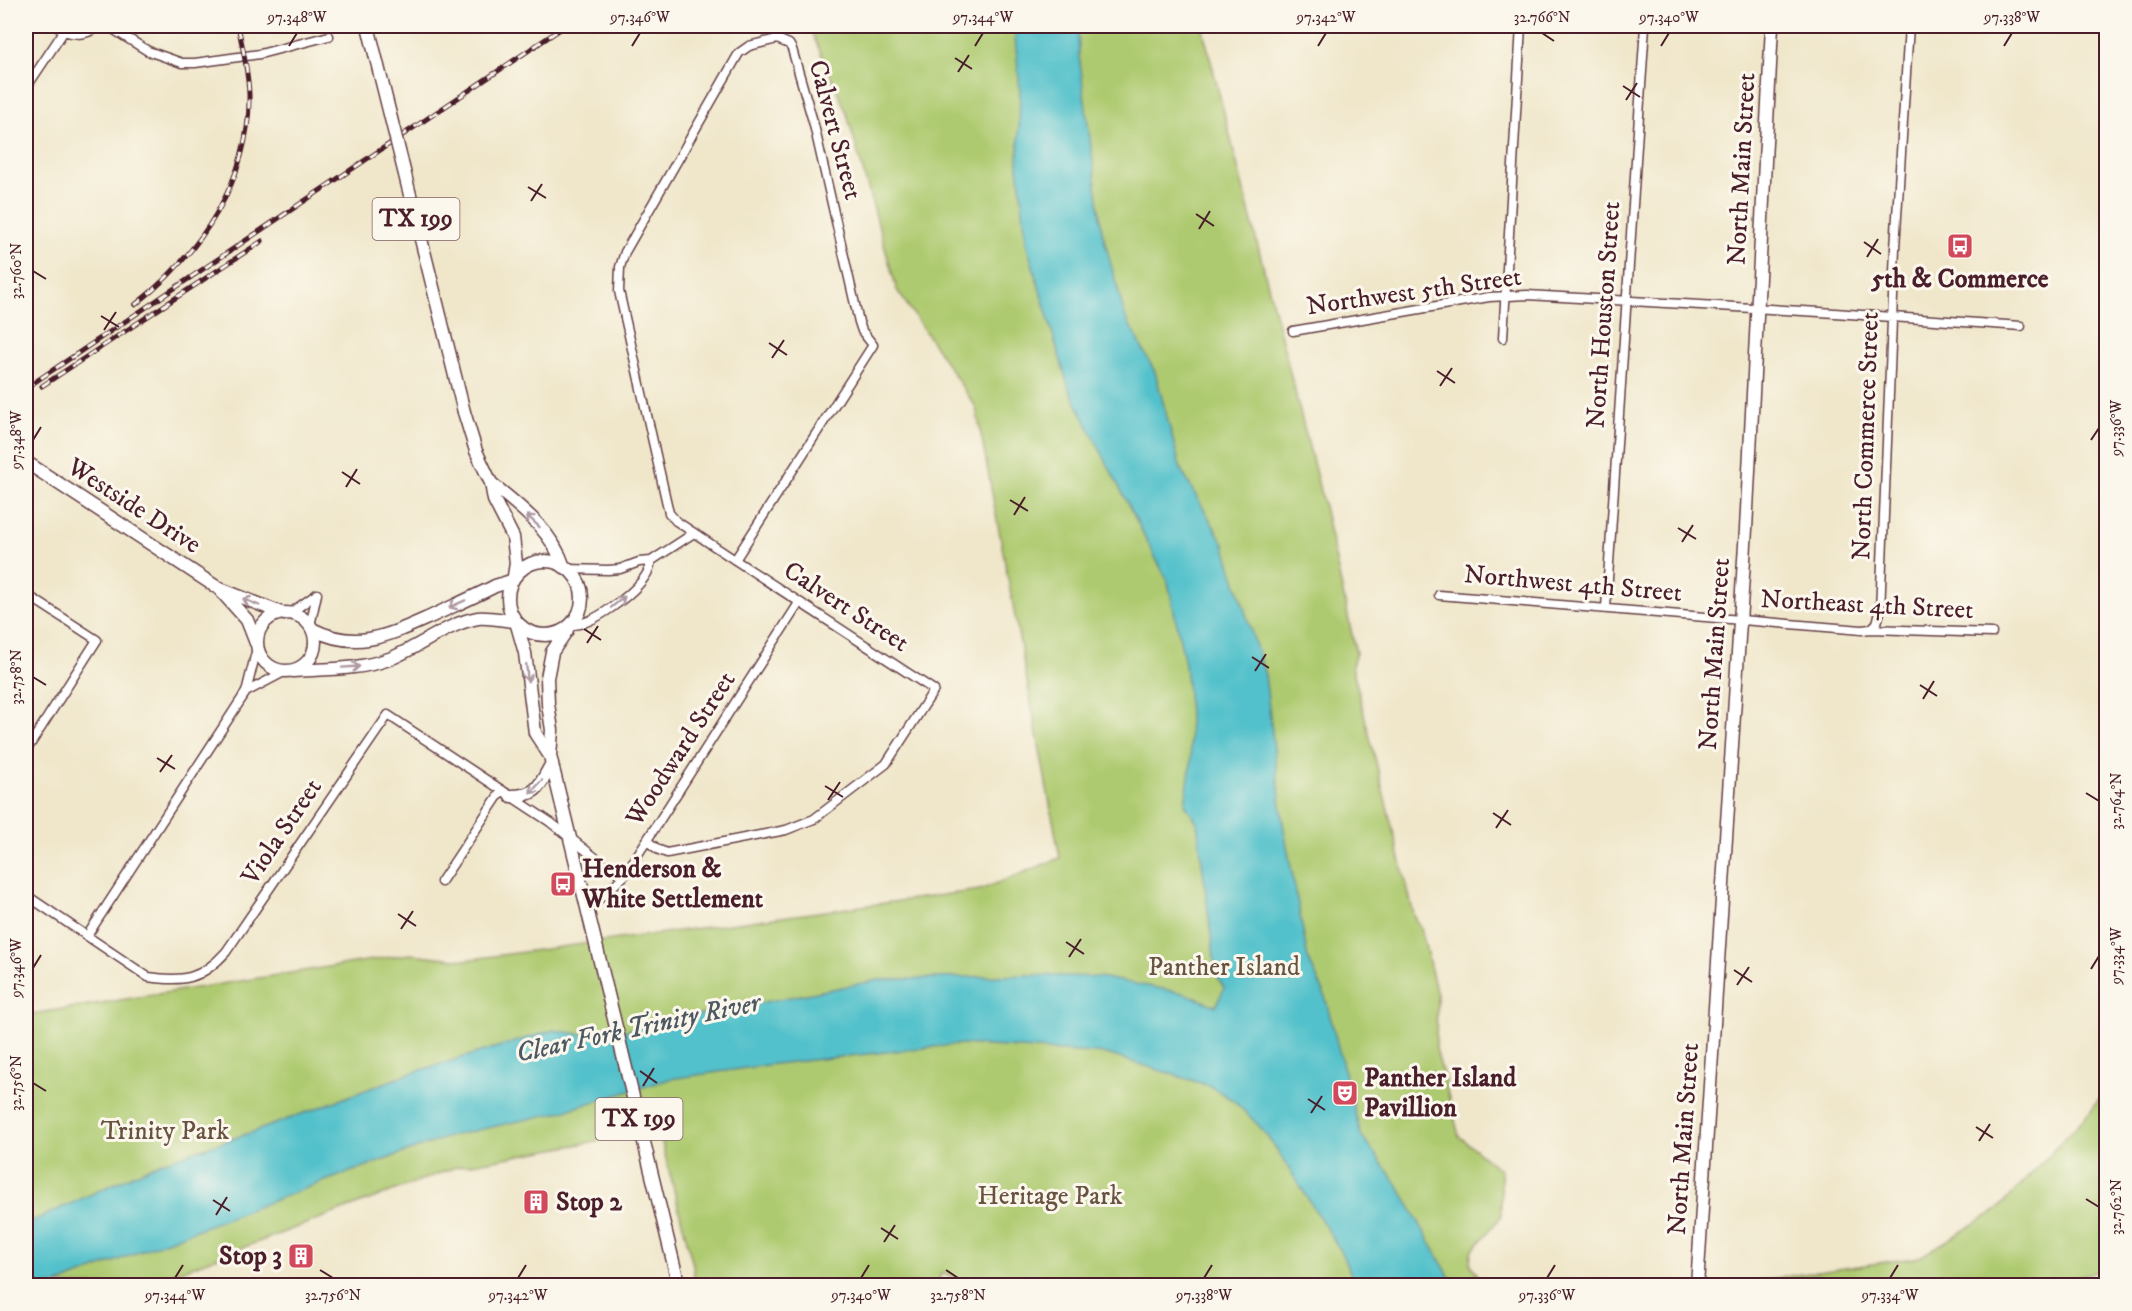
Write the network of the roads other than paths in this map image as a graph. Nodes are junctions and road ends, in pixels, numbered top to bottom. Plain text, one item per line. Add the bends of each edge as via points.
1 (98, 26) edge
2 (108, 26) edge
3 (368, 26) edge
4 (1521, 26) edge
5 (1646, 26) edge
6 (1772, 26) edge
7 (1909, 26) edge
8 (61, 28) edge
9 (328, 36) dead end
10 (26, 88) edge
11 (1505, 296) junction
12 (1626, 301) junction
13 (1757, 308) junction
14 (1892, 318) junction
15 (2021, 326) dead end
16 (1293, 331) dead end
17 (1503, 338) dead end
18 (26, 462) edge
19 (491, 483) junction
20 (694, 533) junction
21 (735, 560) junction
22 (651, 561) junction
23 (566, 568) junction
24 (513, 579) junction
25 (218, 588) junction
26 (26, 594) edge
27 (1439, 595) dead end
28 (799, 603) junction
29 (1606, 608) junction
30 (287, 614) junction
31 (1740, 618) junction
32 (516, 623) junction
33 (569, 627) junction
34 (311, 628) junction
35 (1871, 628) junction
36 (1992, 633) dead end
37 (257, 646) junction
38 (289, 671) junction
39 (246, 692) junction
40 (26, 751) edge
41 (551, 760) junction
42 (506, 793) junction
43 (569, 838) junction
44 (647, 841) junction
45 (624, 876) junction
46 (441, 882) dead end
47 (26, 895) edge
48 (588, 909) junction
49 (87, 936) junction
50 (679, 1286) edge
51 (1697, 1286) edge

1 - 8 street via 81,34
2 - 9 street via 148,51 182,63 260,54
3 - 19 main road, TX 199, bridge via 464,412
4 - 11 street
5 - 12 street, North Houston Street
6 - 13 main road, North Main Street
7 - 14 street, North Commerce Street
8 - 10 street
11 - 12 street, Northwest 5th Street
11 - 16 street, Northwest 5th Street
11 - 17 street
12 - 13 street, Northwest 5th Street
12 - 29 street, North Houston Street
13 - 14 street, Northwest 5th Street
13 - 31 main road, North Main Street
14 - 15 street, Northwest 5th Street
14 - 35 street, North Commerce Street via 1880,612
18 - 25 main road, Westside Drive
23 -> 19 main road via 544,530
19 - 24 main road via 494,500 513,537
20 - 21 street, Calvert Street
20 - 21 street, Calvert Street via 669,513 619,291 622,260 739,53 777,39 792,49 814,125 859,322 873,345
20 - 22 street
21 - 28 street, Calvert Street
22 - 23 street via 608,570
33 -> 22 street via 619,602 647,574
23 - 24 main road via 540,561 523,568
23 - 33 main road via 576,578 582,603
24 - 32 main road via 507,598
24 -> 34 main road via 380,638 350,641
30 -> 25 main road, Westside Drive
25 - 37 main road, Westside Drive via 247,620
26 - 40 street via 97,640
27 - 29 street, Northwest 4th Street
28 - 44 street, Woodward Street
28 - 44 street, Calvert Street via 933,690 886,764 814,819 786,830 667,853
29 - 31 street, Northwest 4th Street
30 - 34 main road via 297,615
30 - 34 street via 318,594
30 - 37 main road via 265,622
31 - 35 street, Northeast 4th Street
31 - 51 main road, North Main Street
32 - 33 main road via 535,634 548,636
38 -> 32 main road via 362,667 482,618
32 -> 41 main road, TX 199 via 525,653 535,733
33 - 41 main road, TX 199 via 552,652 547,678
34 - 38 main road via 313,655 307,663
35 - 36 street, Northeast 4th Street
37 - 38 main road via 267,665
37 - 39 street
38 - 39 street
39 - 49 street
41 -> 42 main road via 534,792 524,796
41 - 43 main road, TX 199
42 - 43 street
42 - 46 street
42 - 49 street, Viola Street via 388,715 213,966 196,976 171,980 148,976
43 - 45 street
43 - 48 main road, TX 199
44 - 45 street, Woodward Street
45 - 48 street, Woodward Street
47 - 49 street
48 - 50 main road, TX 199

